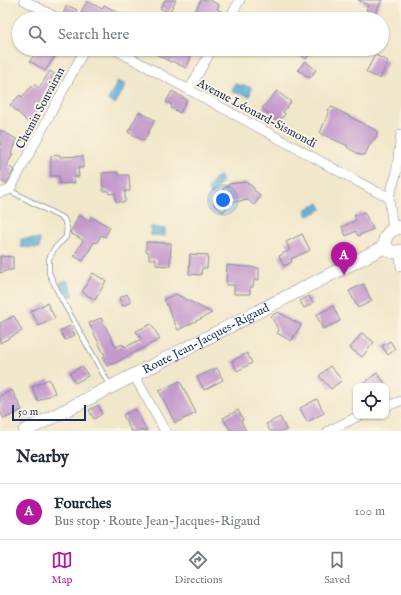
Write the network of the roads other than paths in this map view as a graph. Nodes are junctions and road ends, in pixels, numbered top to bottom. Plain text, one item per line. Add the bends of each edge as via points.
1 (24, 0) edge
2 (240, 0) edge
3 (46, 12) edge
4 (233, 12) edge
5 (81, 56) edge
6 (127, 56) edge
7 (208, 56) edge
8 (190, 90) junction
9 (401, 134) edge
10 (9, 190) junction
11 (0, 193) edge
12 (389, 197) junction
13 (397, 228) edge
14 (386, 246) junction
15 (401, 251) edge
16 (401, 266) edge
17 (134, 375) junction
18 (110, 387) junction
19 (401, 401) edge
20 (389, 405) edge
21 (353, 419) edge
22 (25, 431) edge
23 (164, 431) edge
24 (328, 431) edge

1 - 3 street
2 - 4 street
5 - 10 street, Chemin Souvairan
6 - 8 street, Avenue Léonard-Sismondi
7 - 8 street
8 - 12 street, Avenue Léonard-Sismondi
9 - 12 street via 396,175
10 - 11 street
10 - 18 lane via 64,219 66,237 54,249 49,259 49,273
12 - 13 street
13 - 14 street via 385,237
14 - 15 street via 393,252
14 - 17 street, Route Jean-Jacques-Rigaud
15 - 16 street
17 - 18 street, Route Jean-Jacques-Rigaud
17 - 23 street
18 - 22 street, Route Jean-Jacques-Rigaud
19 - 20 street
21 - 24 street

